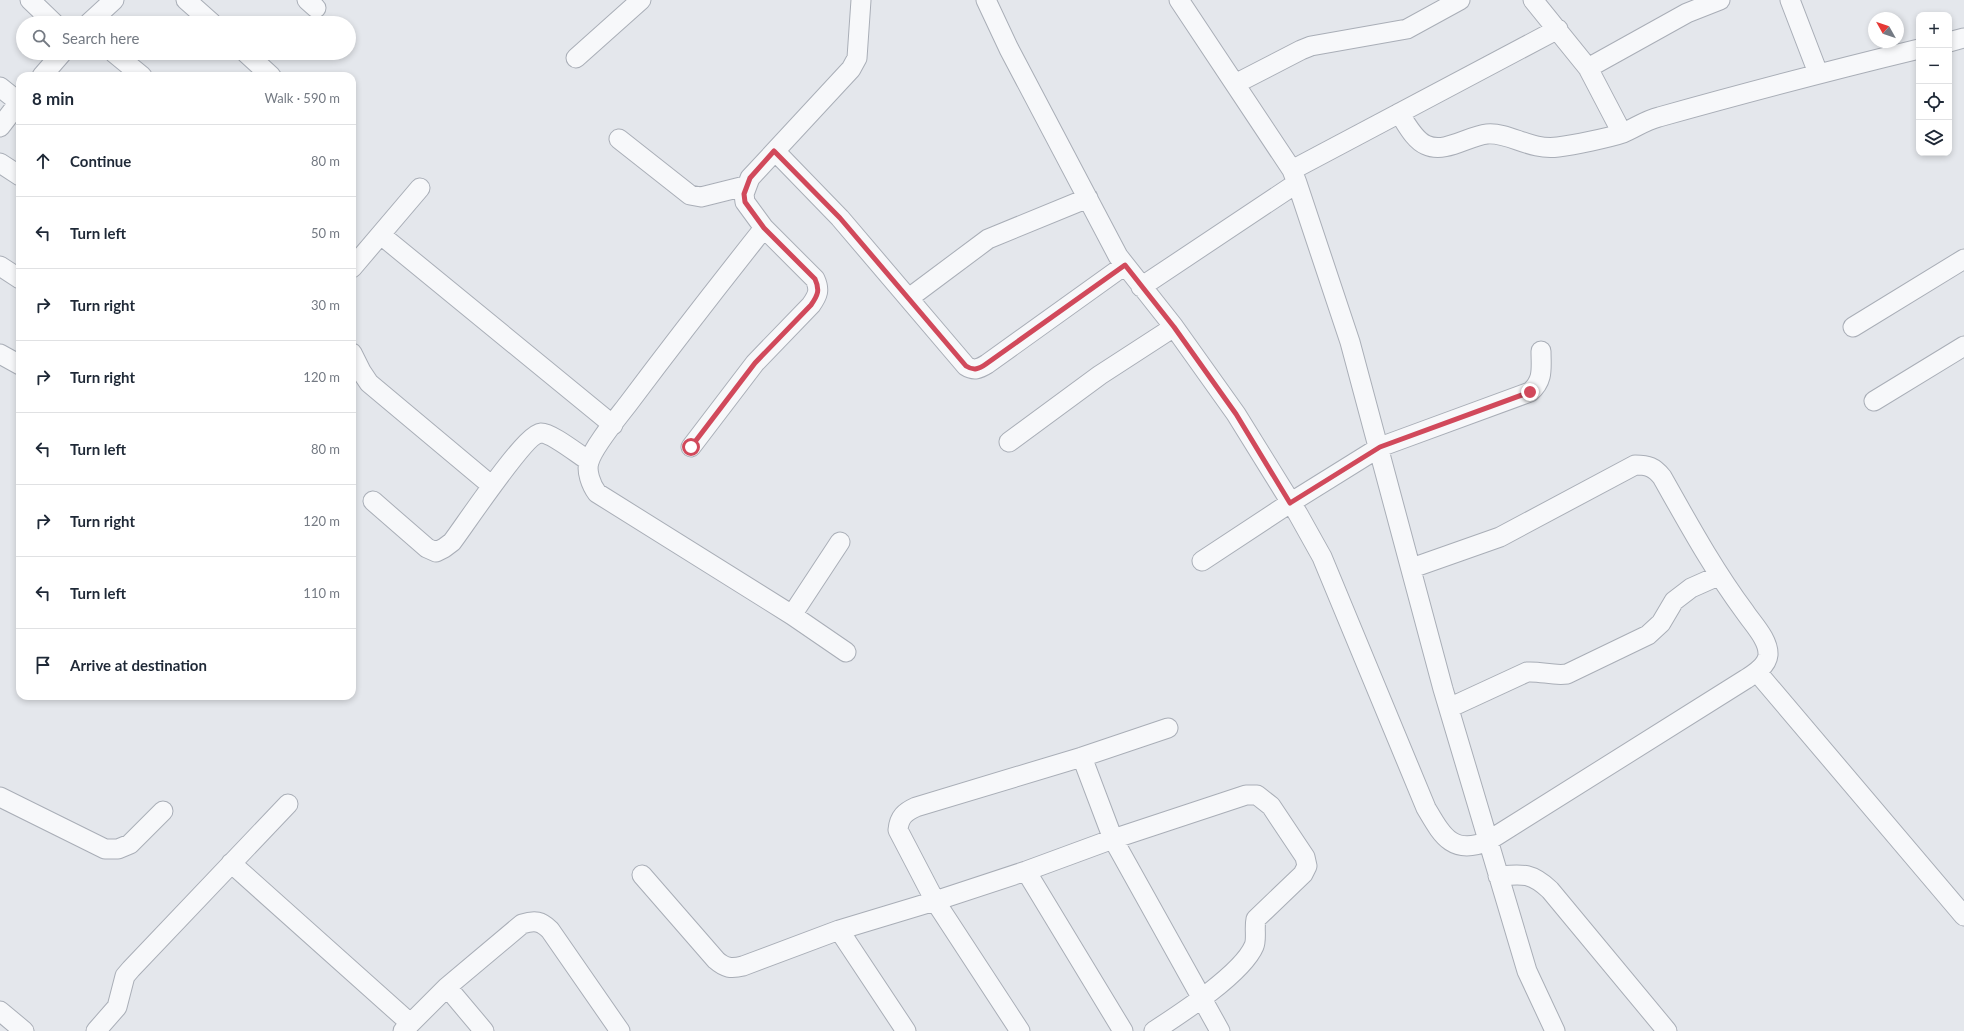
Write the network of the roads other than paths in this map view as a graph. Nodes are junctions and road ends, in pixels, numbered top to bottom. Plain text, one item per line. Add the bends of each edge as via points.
1 (30, 0) edge
2 (114, 0) edge
3 (186, 0) edge
4 (641, 0) edge
5 (861, 0) edge
6 (986, 0) edge
7 (1179, 0) edge
8 (1460, 0) edge
9 (1533, 0) edge
10 (1720, 0) edge
11 (1790, 0) edge
12 (47, 16) edge
13 (97, 16) edge
14 (204, 16) edge
15 (1558, 29) junction
16 (1964, 38) edge
17 (1952, 41) edge
18 (1916, 50) edge
19 (576, 58) dead end
20 (56, 60) edge
21 (123, 60) edge
22 (254, 60) edge
23 (1588, 68) junction
24 (45, 72) edge
25 (137, 72) edge
26 (267, 72) edge
27 (1818, 73) junction
28 (1235, 84) junction
29 (0, 87) edge
30 (16, 99) edge
31 (16, 107) edge
32 (1399, 113) junction
33 (0, 127) edge
34 (1622, 133) junction
35 (619, 139) dead end
36 (774, 151) junction
37 (0, 163) edge
38 (16, 173) edge
39 (1294, 176) junction
40 (745, 186) junction
41 (420, 188) dead end
42 (1088, 198) junction
43 (764, 228) junction
44 (381, 235) junction
45 (1964, 260) edge
46 (356, 263) edge
47 (1125, 265) junction
48 (0, 266) edge
49 (16, 276) edge
50 (1142, 287) junction
51 (909, 298) junction
52 (1174, 327) junction
53 (1853, 327) dead end
54 (1964, 346) edge
55 (1541, 351) dead end
56 (0, 354) edge
57 (356, 361) edge
58 (16, 363) edge
59 (1874, 401) dead end
60 (613, 425) junction
61 (1009, 442) dead end
62 (691, 447) dead end
63 (1380, 447) junction
64 (589, 461) junction
65 (492, 486) junction
66 (373, 501) dead end
67 (1290, 503) junction
68 (840, 542) dead end
69 (1202, 561) dead end
70 (1412, 568) junction
71 (1718, 576) junction
72 (792, 615) junction
73 (846, 652) dead end
74 (1757, 672) junction
75 (1449, 708) junction
76 (1168, 728) dead end
77 (1082, 757) junction
78 (0, 797) edge
79 (288, 804) dead end
80 (163, 811) dead end
81 (1113, 839) junction
82 (1488, 841) junction
83 (232, 863) junction
84 (1026, 871) junction
85 (642, 875) dead end
86 (1498, 876) junction
87 (935, 901) junction
88 (1964, 916) edge
89 (839, 930) junction
90 (447, 987) junction
91 (1202, 999) junction
92 (0, 1011) edge
93 (406, 1027) edge
94 (24, 1031) edge
95 (96, 1031) edge
96 (484, 1031) edge
97 (620, 1031) edge
98 (906, 1031) edge
99 (1020, 1031) edge
100 (1123, 1031) edge
101 (1154, 1031) edge
102 (1220, 1031) edge
103 (1555, 1031) edge
104 (1667, 1031) edge

1 - 12 street
2 - 13 street
3 - 14 street
4 - 19 street
5 - 36 street via 857,58 851,70
6 - 42 street
7 - 28 street
8 - 28 street via 1406,29 1311,46
9 - 15 street
10 - 23 street via 1687,13
11 - 27 street
15 - 23 street
15 - 32 street
16 - 17 street
18 - 27 street
20 - 24 street
21 - 25 street
22 - 26 street
23 - 34 street
27 - 34 street via 1651,119
28 - 39 street
29 - 30 street
31 - 33 street
32 - 34 street via 1416,137 1426,145 1437,148 1487,134 1501,135 1531,146 1546,148
32 - 39 street
35 - 40 street via 690,195 700,197
36 - 40 street
36 - 51 street via 840,218
37 - 38 street
39 - 50 street
39 - 63 street via 1350,342
40 - 43 street via 745,202
41 - 44 street
42 - 47 street
42 - 51 street via 988,239
43 - 60 street via 697,312
43 - 62 street via 815,279 819,287 817,296 755,363
44 - 46 street
44 - 60 street
45 - 53 street
47 - 50 street
47 - 51 street via 979,368 972,369 966,366
48 - 49 street
50 - 52 street
52 - 61 street via 1100,375
52 - 67 street via 1236,414
54 - 59 street
55 - 63 street via 1541,376 1538,385 1530,392
56 - 58 street
57 - 65 street via 369,383
60 - 64 street
63 - 67 street
63 - 70 street
64 - 65 street via 551,436 542,433 526,442
64 - 72 street via 588,469 597,493
65 - 66 street via 452,542 436,552 427,548
67 - 69 street
67 - 82 street via 1328,569 1426,808 1441,834 1463,846 1474,847
68 - 72 street
70 - 71 street via 1500,537 1635,465 1646,465 1656,469 1662,476
70 - 75 street
71 - 74 street via 1765,640 1768,654
71 - 75 street via 1691,588 1674,601 1661,623 1648,635 1567,674 1527,672
72 - 73 street
74 - 82 street
74 - 88 street
75 - 82 street
76 - 77 street
77 - 81 street
77 - 87 street via 906,812 899,821 898,830
78 - 80 street via 106,849 118,849 130,844
79 - 83 street
81 - 84 street
81 - 91 street
81 - 91 street via 1246,795 1257,795 1271,806 1305,857 1307,866 1303,874 1256,919 1255,944 1250,954
82 - 86 street
83 - 93 street
83 - 95 street via 125,976 117,1007
84 - 87 street
84 - 100 street
85 - 89 street via 716,960 732,968
86 - 103 street via 1527,971
86 - 104 street via 1524,874 1539,879
87 - 89 street
87 - 99 street
89 - 98 street
90 - 93 street
90 - 96 street
90 - 97 street via 522,924 532,920 543,923 550,930
91 - 101 street
91 - 102 street
92 - 94 street

